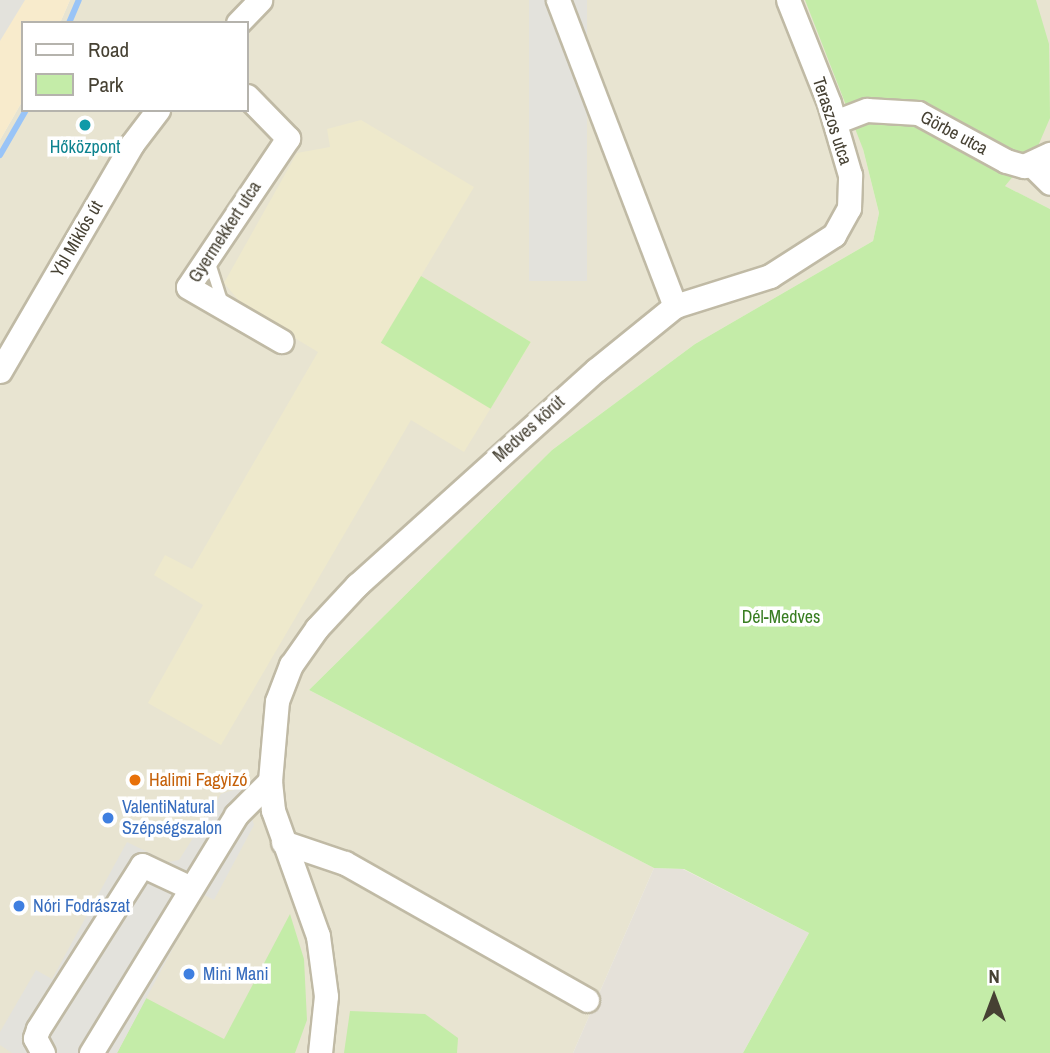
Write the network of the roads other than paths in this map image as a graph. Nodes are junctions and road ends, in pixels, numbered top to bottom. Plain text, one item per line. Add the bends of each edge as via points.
1 (260, 0) edge
2 (558, 0) edge
3 (788, 0) edge
4 (240, 21) edge
5 (248, 97) edge
6 (156, 112) edge
7 (835, 122) junction
8 (1041, 159) edge
9 (1050, 183) edge
10 (675, 306) junction
11 (281, 341) dead end
12 (0, 372) edge
13 (270, 781) junction
14 (283, 842) junction
15 (189, 887) junction
16 (587, 1000) dead end
17 (43, 1053) edge
18 (91, 1053) edge
19 (320, 1053) edge

1 - 4 street
2 - 10 street
3 - 7 street, Teraszos utca
5 - 11 street, Gyermekkert utca via 288,138 188,286
6 - 12 street, Ybl Miklós út via 132,144
7 - 8 street, Görbe utca via 867,110 918,113 1006,161
7 - 10 street, Teraszos utca via 850,175 849,208 834,235 771,276
8 - 9 street, Görbe utca
10 - 13 street, Medves körút via 433,515 317,628 291,665 277,701
13 - 14 street, Medves körút
13 - 15 street via 236,815
14 - 16 street via 345,863
14 - 19 street, Medves körút via 318,936 326,996
15 - 17 street via 142,865 38,1029 35,1038
15 - 18 street

